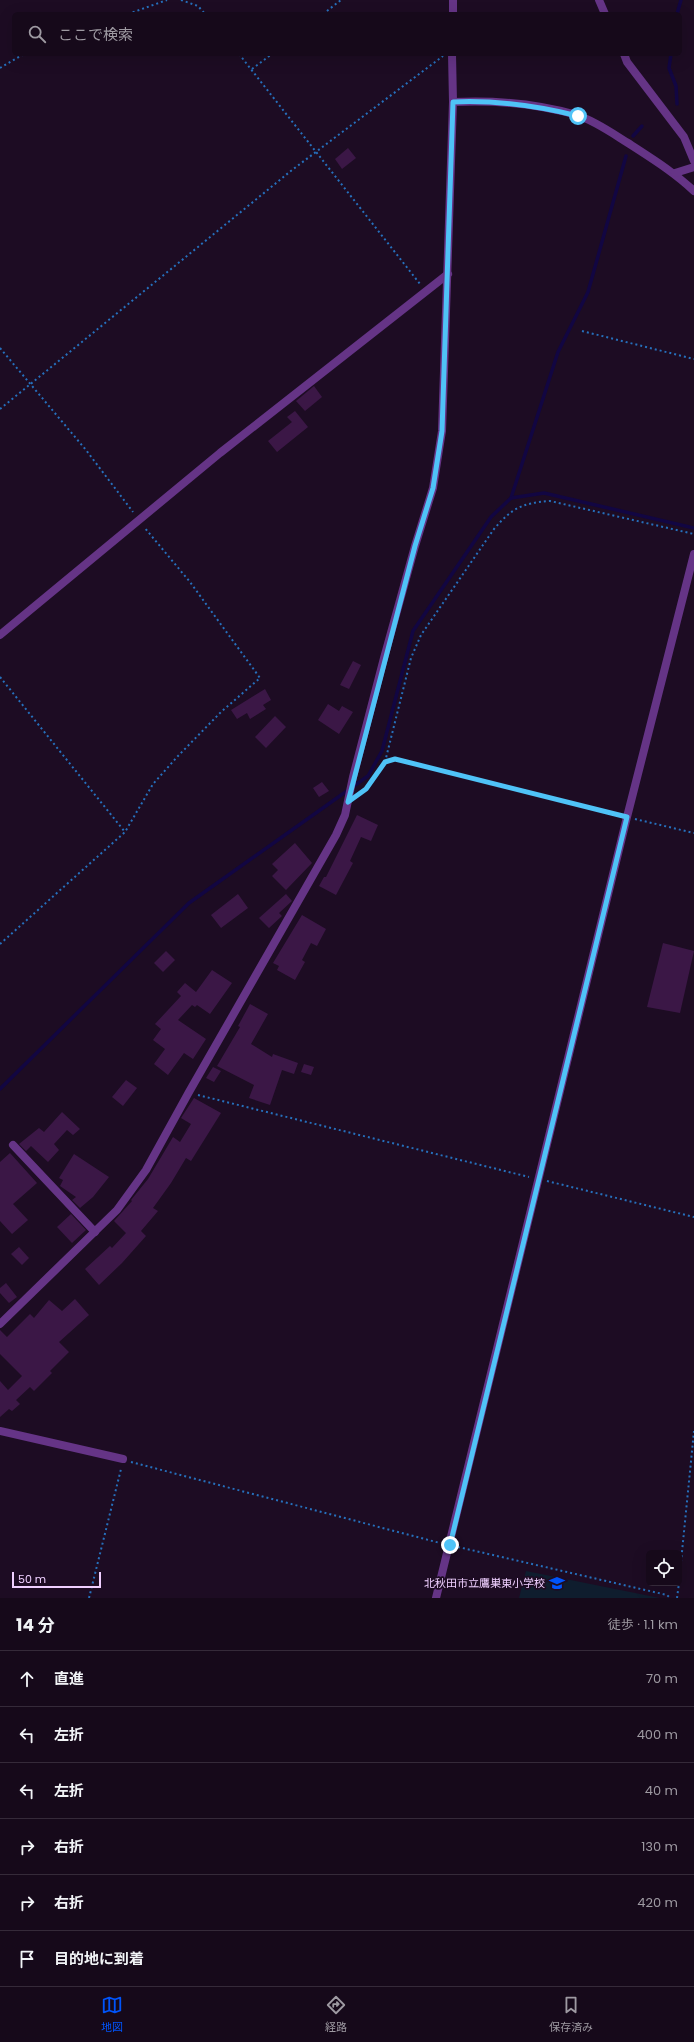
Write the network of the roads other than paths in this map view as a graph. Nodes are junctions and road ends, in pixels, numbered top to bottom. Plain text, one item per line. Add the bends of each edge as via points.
1 (453, 0) edge
2 (599, 0) edge
3 (453, 12) edge
4 (604, 12) edge
5 (452, 56) edge
6 (625, 56) edge
7 (453, 102) junction
8 (694, 161) edge
9 (694, 167) edge
10 (675, 173) junction
11 (694, 191) edge
12 (448, 274) junction
13 (694, 554) edge
14 (0, 635) edge
15 (12, 1145) dead end
16 (95, 1232) junction
17 (0, 1324) edge
18 (0, 1430) edge
19 (123, 1459) road end
20 (436, 1598) edge

1 - 3 street
2 - 4 street
5 - 7 street
6 - 8 street via 684,137
7 - 10 street via 523,105 578,116 604,128
7 - 12 street via 448,200
9 - 10 street
10 - 11 street
12 - 14 street via 138,520
12 - 16 street via 442,431 433,488 415,546 345,815 146,1170 117,1210
13 - 20 street
15 - 16 street
16 - 17 street
18 - 19 street

